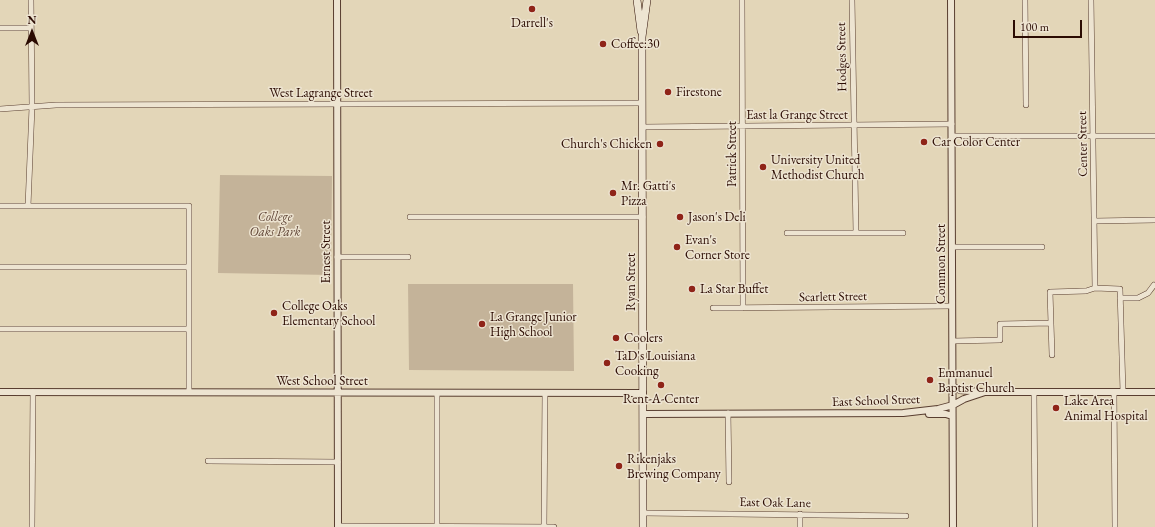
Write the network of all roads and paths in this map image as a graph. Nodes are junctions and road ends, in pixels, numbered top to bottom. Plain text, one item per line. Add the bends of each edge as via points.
1 (31, 0) edge
2 (337, 0) edge
3 (637, 0) edge
4 (647, 0) edge
5 (742, 0) edge
6 (852, 0) edge
7 (951, 0) edge
8 (1025, 0) edge
9 (1091, 0) edge
10 (0, 28) edge
11 (31, 28) junction
12 (642, 37) junction
13 (642, 103) junction
14 (337, 104) junction
15 (1026, 105) dead end
16 (32, 107) junction
17 (0, 109) edge
18 (952, 124) junction
19 (853, 125) junction
20 (742, 126) junction
21 (642, 127) junction
22 (952, 136) junction
23 (1094, 136) junction
24 (1155, 136) edge
25 (0, 206) edge
26 (28, 206) junction
27 (410, 217) dead end
28 (643, 217) junction
29 (1155, 220) edge
30 (1094, 221) junction
31 (787, 233) dead end
32 (856, 233) junction
33 (903, 233) dead end
34 (952, 247) junction
35 (1042, 247) dead end
36 (337, 257) junction
37 (408, 257) dead end
38 (0, 267) edge
39 (188, 267) junction
40 (1154, 285) dead end
41 (1095, 288) junction
42 (1120, 298) junction
43 (952, 306) junction
44 (713, 308) dead end
45 (743, 308) junction
46 (1051, 323) junction
47 (0, 329) edge
48 (188, 329) junction
49 (952, 341) junction
50 (1052, 354) dead end
51 (954, 387) junction
52 (0, 392) edge
53 (33, 392) junction
54 (188, 392) junction
55 (338, 392) junction
56 (985, 392) junction
57 (1034, 392) junction
58 (1114, 392) junction
59 (1123, 392) junction
60 (1155, 392) edge
61 (437, 393) junction
62 (545, 393) junction
63 (643, 393) junction
64 (953, 405) junction
65 (903, 413) junction
66 (643, 414) junction
67 (728, 414) junction
68 (952, 416) junction
69 (208, 461) dead end
70 (338, 462) junction
71 (728, 482) dead end
72 (643, 513) junction
73 (800, 514) junction
74 (906, 516) dead end
75 (32, 527) edge
76 (338, 527) edge
77 (436, 527) edge
78 (544, 527) edge
79 (554, 527) edge
80 (643, 527) edge
81 (800, 527) edge
82 (953, 527) edge
83 (1035, 527) edge
84 (1115, 527) edge

1 - 11 street
2 - 14 street, Ernest Street
3 - 12 main road, Ryan Street
4 - 12 main road, Ryan Street
5 - 20 street, Patrick Street
6 - 19 street, Hodges Street
7 - 18 street, Common Street
8 - 15 street
9 - 23 street, Center Street
10 - 11 street
11 - 16 street
12 - 13 main road, Ryan Street
13 - 14 street, West Lagrange Street
13 - 21 main road, Ryan Street
14 - 16 street, West Lagrange Street
14 - 36 street, Ernest Street
16 - 17 street, West Lagrange Street
16 - 26 street
18 - 19 street, East la Grange Street
18 - 22 street, Common Street
19 - 20 street, East la Grange Street
19 - 32 street, Hodges Street
20 - 21 street, East la Grange Street
20 - 45 street, Patrick Street
21 - 28 main road, Ryan Street
22 - 23 street
22 - 34 street, Common Street
23 - 24 street
23 - 30 street, Center Street
25 - 26 street
26 - 39 street via 189,206
27 - 28 street
28 - 63 main road, Ryan Street
29 - 30 street
30 - 41 street, Center Street
31 - 32 street
32 - 33 street
34 - 35 street
34 - 43 street, Common Street
36 - 37 street
36 - 55 street, Ernest Street
38 - 39 street
39 - 48 street
40 - 42 street via 1148,293 1138,298
41 - 42 street via 1120,289
41 - 46 street via 1086,291 1050,292
42 - 59 street
43 - 45 street, Scarlett Street
43 - 49 street, Common Street
44 - 45 street, Scarlett Street
46 - 49 street via 1000,324 1000,340
46 - 50 street
47 - 48 street
48 - 54 street
49 - 51 street, Common Street
51 - 56 street via 960,390
51 - 64 street, Common Street
52 - 53 street, West School Street
53 - 54 street, West School Street
53 - 75 street
54 - 55 street, West School Street
55 - 61 street, West School Street
55 - 70 street, Ernest Street
56 - 57 street, East School Street
56 - 64 street, East School Street
57 - 58 street, East School Street
57 - 83 street
58 - 59 street, East School Street
58 - 84 street
59 - 60 street, East School Street
61 - 62 street, West School Street
61 - 77 street
62 - 63 street, West School Street
62 - 78 street
63 - 66 main road, Ryan Street
64 - 65 street, East School Street
64 - 68 street, Common Street
65 - 67 street, East School Street
65 - 68 street
66 - 67 street, East School Street
66 - 72 main road, Ryan Street
67 - 71 street
68 - 82 street, Common Street
69 - 70 street
70 - 76 street, Ernest Street
72 - 73 street, East Oak Lane
72 - 80 main road, Ryan Street
73 - 74 street, East Oak Lane
73 - 81 street
76 - 77 street
77 - 78 street
78 - 79 street

